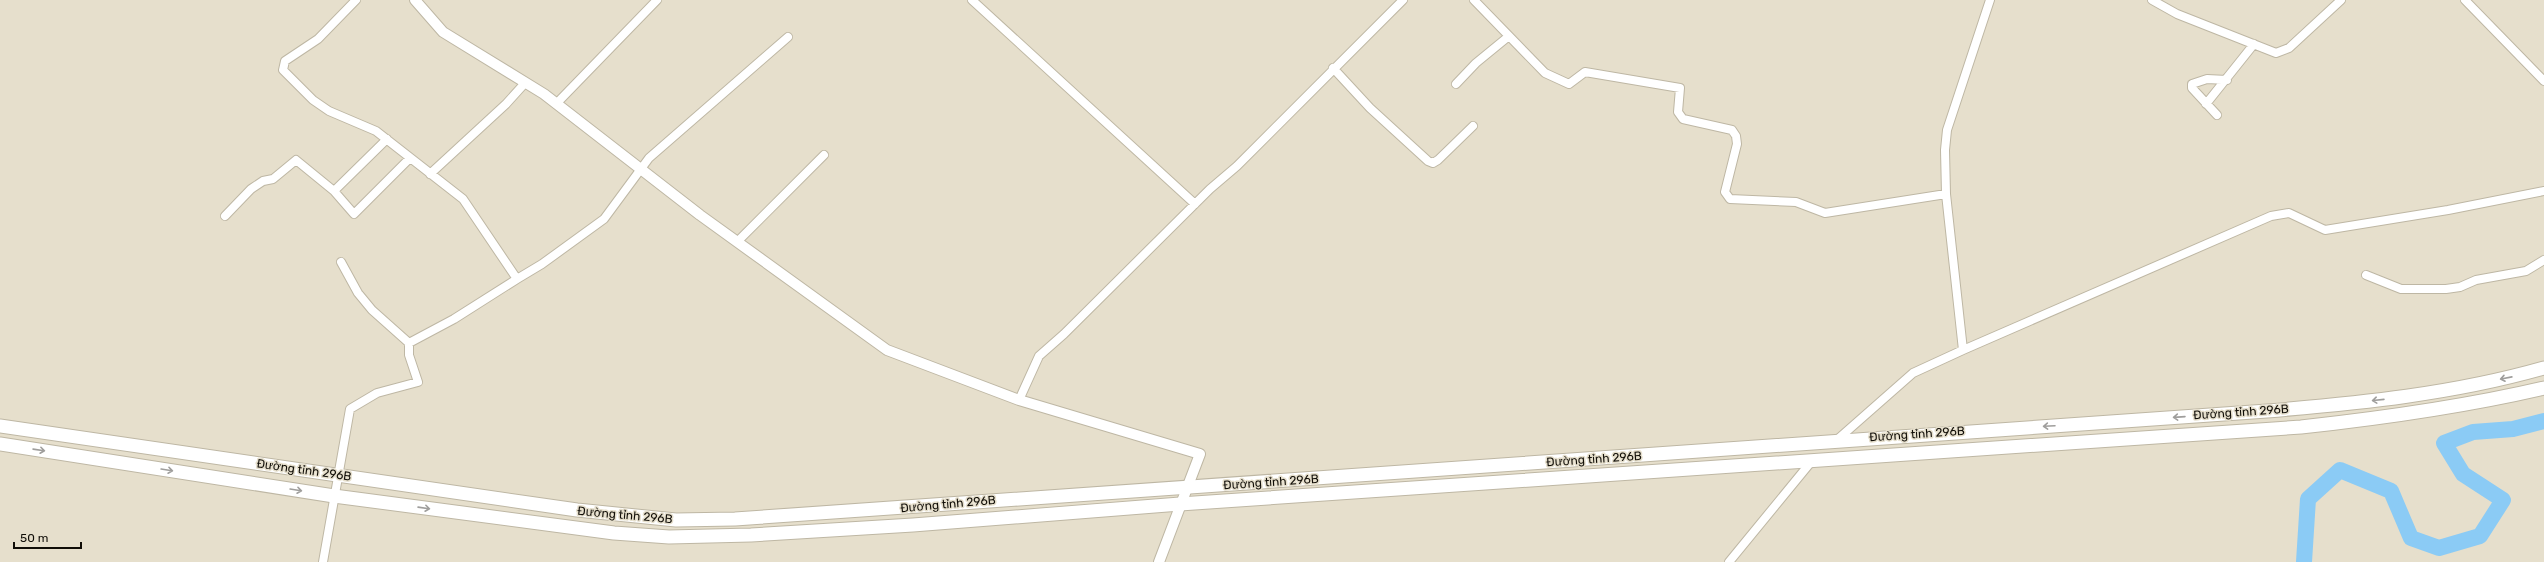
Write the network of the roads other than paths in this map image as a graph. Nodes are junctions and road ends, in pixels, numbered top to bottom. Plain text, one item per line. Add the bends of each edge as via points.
1 (356, 0) edge
2 (415, 0) edge
3 (656, 0) edge
4 (972, 0) edge
5 (1403, 0) edge
6 (1474, 0) edge
7 (1990, 0) edge
8 (2152, 0) edge
9 (2341, 0) edge
10 (2465, 0) edge
11 (1509, 36) junction
12 (788, 37) dead end
13 (2254, 44) junction
14 (1333, 68) junction
15 (2228, 80) junction
16 (2544, 80) edge
17 (525, 83) junction
18 (1456, 84) dead end
19 (556, 104) junction
20 (2206, 104) junction
21 (2217, 115) dead end
22 (1473, 126) dead end
23 (387, 139) junction
24 (824, 155) dead end
25 (410, 158) junction
26 (640, 169) junction
27 (430, 174) junction
28 (334, 191) junction
29 (2544, 191) edge
30 (1946, 194) junction
31 (1195, 204) junction
32 (226, 216) dead end
33 (738, 241) junction
34 (2544, 260) edge
35 (341, 262) dead end
36 (2366, 275) dead end
37 (517, 279) junction
38 (409, 343) junction
39 (1963, 350) junction
40 (2544, 368) edge
41 (2544, 388) edge
42 (1019, 400) junction
43 (0, 426) edge
44 (1838, 439) junction
45 (0, 444) edge
46 (1811, 462) junction
47 (338, 475) junction
48 (1186, 487) junction
49 (334, 496) junction
50 (1180, 504) junction
51 (323, 562) edge
52 (1159, 562) edge
53 (1729, 562) edge

1 - 23 street via 318,39 285,61 283,70 313,100 329,111 353,120
2 - 17 street via 443,32
3 - 19 street
4 - 31 street
5 - 14 street
6 - 11 street
7 - 30 street via 1947,130
8 - 13 street via 2177,14
9 - 13 street via 2289,48 2276,53
10 - 16 street
11 - 18 street via 1476,63
11 - 30 street via 1545,73 1569,84 1585,72 1677,86 1681,91 1678,112 1683,119 1732,130 1736,136 1737,144 1725,192 1730,199 1796,202 1825,213
12 - 26 street via 670,139
13 - 15 street
14 - 22 street via 1370,108 1428,161 1433,163 1438,160
14 - 31 street via 1237,166
15 - 20 street
15 - 20 street via 2207,79 2192,84 2192,88
17 - 19 street
17 - 27 street via 506,104
19 - 26 street
20 - 21 street
23 - 25 street
23 - 28 street
24 - 33 street
25 - 27 street
25 - 28 street via 354,214
26 - 33 street
26 - 37 street via 604,219
27 - 37 street via 463,199
28 - 32 street via 296,160 273,179 254,186
29 - 39 street via 2325,230 2289,213 2271,216
30 - 39 street
31 - 42 street via 1039,356
33 - 42 street via 887,350
34 - 36 street via 2526,271 2476,280 2460,287 2446,289 2401,289
35 - 38 street via 358,293 372,310
37 - 38 street via 454,319
38 - 47 street via 409,355 418,382 376,393 350,409
39 - 44 street via 1912,373
40 -> 44 main road, Đường tỉnh 296B via 2436,392 2366,402
41 - 46 main road, Đường tỉnh 296B via 2495,400 2410,415 2301,427 1892,454
42 - 48 street via 1200,454
43 - 47 main road, Đường tỉnh 296B
44 - 48 main road, Đường tỉnh 296B via 1284,482
45 -> 49 main road, Đường tỉnh 296B
46 - 50 main road, Đường tỉnh 296B
46 - 53 street
47 - 48 main road, Đường tỉnh 296B via 577,510 676,520 916,508
47 - 49 street
48 - 50 street
49 -> 50 main road, Đường tỉnh 296B via 614,533 669,537 751,535 913,525
49 - 51 street
50 - 52 street

